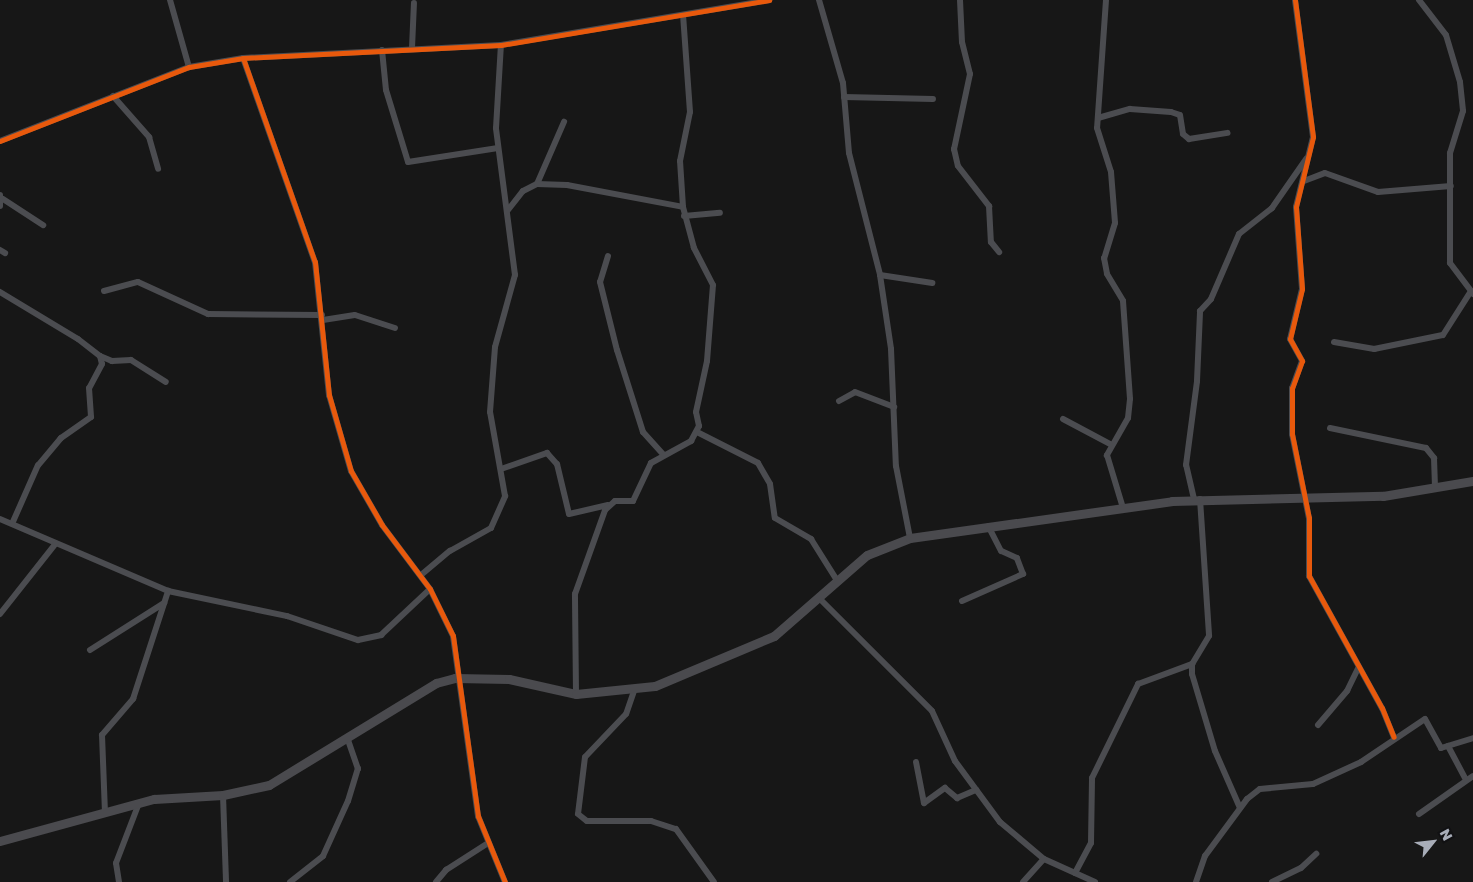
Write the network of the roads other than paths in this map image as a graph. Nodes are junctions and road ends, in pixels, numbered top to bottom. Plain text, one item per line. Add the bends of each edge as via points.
1 (170, 0) edge
2 (769, 0) edge
3 (819, 0) edge
4 (960, 0) edge
5 (1106, 0) edge
6 (1295, 0) edge
7 (1419, 0) edge
8 (414, 3) dead end
9 (683, 15) junction
10 (501, 45) junction
11 (412, 48) junction
12 (382, 50) junction
13 (243, 58) junction
14 (189, 66) junction
15 (113, 96) junction
16 (844, 97) junction
17 (933, 99) dead end
18 (1098, 118) junction
19 (564, 122) dead end
20 (1228, 133) dead end
21 (0, 140) edge
22 (498, 148) junction
23 (1307, 158) junction
24 (158, 169) dead end
25 (1304, 181) junction
26 (537, 184) junction
27 (1451, 186) junction
28 (1, 197) edge
29 (0, 206) edge
30 (683, 207) junction
31 (508, 210) junction
32 (720, 213) dead end
33 (684, 216) junction
34 (44, 225) dead end
35 (999, 252) dead end
36 (608, 256) dead end
37 (880, 275) junction
38 (932, 283) dead end
39 (104, 290) dead end
40 (0, 292) edge
41 (1472, 293) edge
42 (322, 318) junction
43 (395, 328) dead end
44 (1334, 342) dead end
45 (100, 356) junction
46 (166, 382) dead end
47 (839, 401) dead end
48 (894, 407) junction
49 (1063, 419) dead end
50 (1330, 428) dead end
51 (697, 432) junction
52 (1110, 444) junction
53 (664, 455) junction
54 (501, 468) junction
55 (1473, 481) edge
56 (1435, 487) junction
57 (1305, 497) junction
58 (1197, 499) junction
59 (608, 506) junction
60 (1123, 508) junction
61 (0, 519) edge
62 (12, 524) junction
63 (988, 526) junction
64 (910, 538) junction
65 (56, 543) junction
66 (421, 575) junction
67 (838, 582) junction
68 (430, 589) junction
69 (168, 591) junction
70 (820, 599) junction
71 (962, 601) dead end
72 (164, 604) junction
73 (0, 614) edge
74 (90, 650) dead end
75 (1192, 664) junction
76 (1358, 668) junction
77 (459, 678) junction
78 (634, 691) junction
79 (576, 694) junction
80 (1318, 725) dead end
81 (1394, 737) junction
82 (1473, 738) edge
83 (348, 740) junction
84 (1448, 746) junction
85 (916, 762) dead end
86 (1473, 776) edge
87 (1465, 778) junction
88 (976, 790) junction
89 (223, 796) junction
90 (139, 802) junction
91 (1240, 808) junction
92 (105, 813) junction
93 (1419, 814) dead end
94 (0, 841) edge
95 (488, 843) junction
96 (1316, 854) dead end
97 (1044, 859) junction
98 (1075, 873) junction
99 (119, 882) edge
100 (226, 882) edge
101 (290, 882) edge
102 (436, 882) edge
103 (505, 882) edge
104 (714, 882) edge
105 (1023, 882) edge
106 (1095, 882) edge
107 (1196, 882) edge
108 (1272, 882) edge

1 - 14 street
2 - 9 street
3 - 16 street
4 - 35 street via 962,42 970,74 954,149 958,166 989,206 991,242
5 - 18 street
6 - 23 street via 1313,137
7 - 27 street via 1446,35 1460,82 1463,111 1450,153
8 - 11 street
9 - 10 street
9 - 30 street via 690,112 680,161
10 - 11 street
10 - 22 street
11 - 12 street
12 - 13 street
12 - 22 street via 386,90 408,162
13 - 14 street
13 - 42 street via 315,262
14 - 15 street
15 - 21 street
15 - 24 street via 149,137
16 - 17 street
16 - 37 street via 851,160
18 - 20 street via 1130,109 1172,112 1180,116 1183,134 1189,139
18 - 52 street via 1098,139 1111,172 1115,223 1104,265 1123,301 1130,399 1124,428
19 - 26 street
22 - 31 street
23 - 25 street
23 - 58 street via 1272,208 1239,234 1211,299 1200,311 1197,382 1186,466
25 - 27 street via 1326,173 1378,192
25 - 57 street via 1296,228 1302,288 1290,339 1302,361 1292,388 1292,434
26 - 30 street via 567,185
26 - 31 street via 530,185
27 - 41 street via 1450,263
28 - 29 street
28 - 34 street
30 - 33 street
31 - 54 street via 515,275 496,347 490,412
32 - 33 street
33 - 51 street via 713,285
36 - 53 street via 600,275 615,343 642,432
37 - 38 street
37 - 48 street
39 - 42 street via 138,282 208,314
40 - 45 street
41 - 44 street via 1443,335 1374,349
42 - 43 street via 355,315
42 - 66 street via 329,395 351,471 377,518
45 - 46 street via 112,361 131,360
45 - 62 street via 102,364 89,388 91,417 61,438 38,465
47 - 48 street via 855,392
48 - 64 street via 896,466
49 - 52 street
50 - 56 street via 1426,448 1434,458
51 - 53 street via 691,441
51 - 67 street via 718,439 758,463 770,484 775,518 811,539
52 - 60 street via 1108,461
53 - 59 street via 651,463 633,501
54 - 59 street via 547,453 557,464 569,514
54 - 66 street via 505,496 495,524
55 - 56 main road
56 - 57 main road via 1383,496
57 - 58 main road
57 - 76 street via 1311,584
58 - 60 main road
58 - 75 street via 1210,630 1207,643
59 - 79 street via 588,548 576,594
60 - 63 main road
61 - 62 street
62 - 65 street
63 - 64 main road
63 - 71 street via 1001,551 1018,558 1023,574
64 - 67 main road via 866,555
65 - 69 street
65 - 73 street
66 - 68 street
67 - 70 main road
68 - 69 street via 382,635 366,640 287,616
68 - 77 street via 453,636
69 - 72 street
70 - 78 main road via 795,621 756,646
70 - 88 street via 926,704 947,747
72 - 74 street
72 - 92 street via 133,699 102,735
75 - 91 street via 1215,751
75 - 98 street via 1138,684 1092,778 1091,844
76 - 80 street via 1347,691
76 - 81 street via 1382,708
77 - 79 main road via 509,679
77 - 83 main road via 436,683
77 - 95 street via 470,777
78 - 79 main road
78 - 104 street via 626,714 585,757 578,814 587,821 651,821 676,829
81 - 84 street via 1426,719 1441,748
81 - 91 street via 1346,770 1313,784 1260,789
82 - 84 street
83 - 89 main road via 269,785
83 - 101 street via 358,769 348,801 323,856
84 - 87 street
85 - 88 street via 924,803 945,788 957,798
86 - 87 street
87 - 93 street
88 - 97 street via 1000,822
89 - 90 main road
89 - 100 street
90 - 92 main road
90 - 99 street via 116,863
91 - 107 street via 1205,856
92 - 94 main road
95 - 102 street via 446,870
95 - 103 street
96 - 108 street via 1301,868
97 - 98 street
97 - 105 street
98 - 106 street

